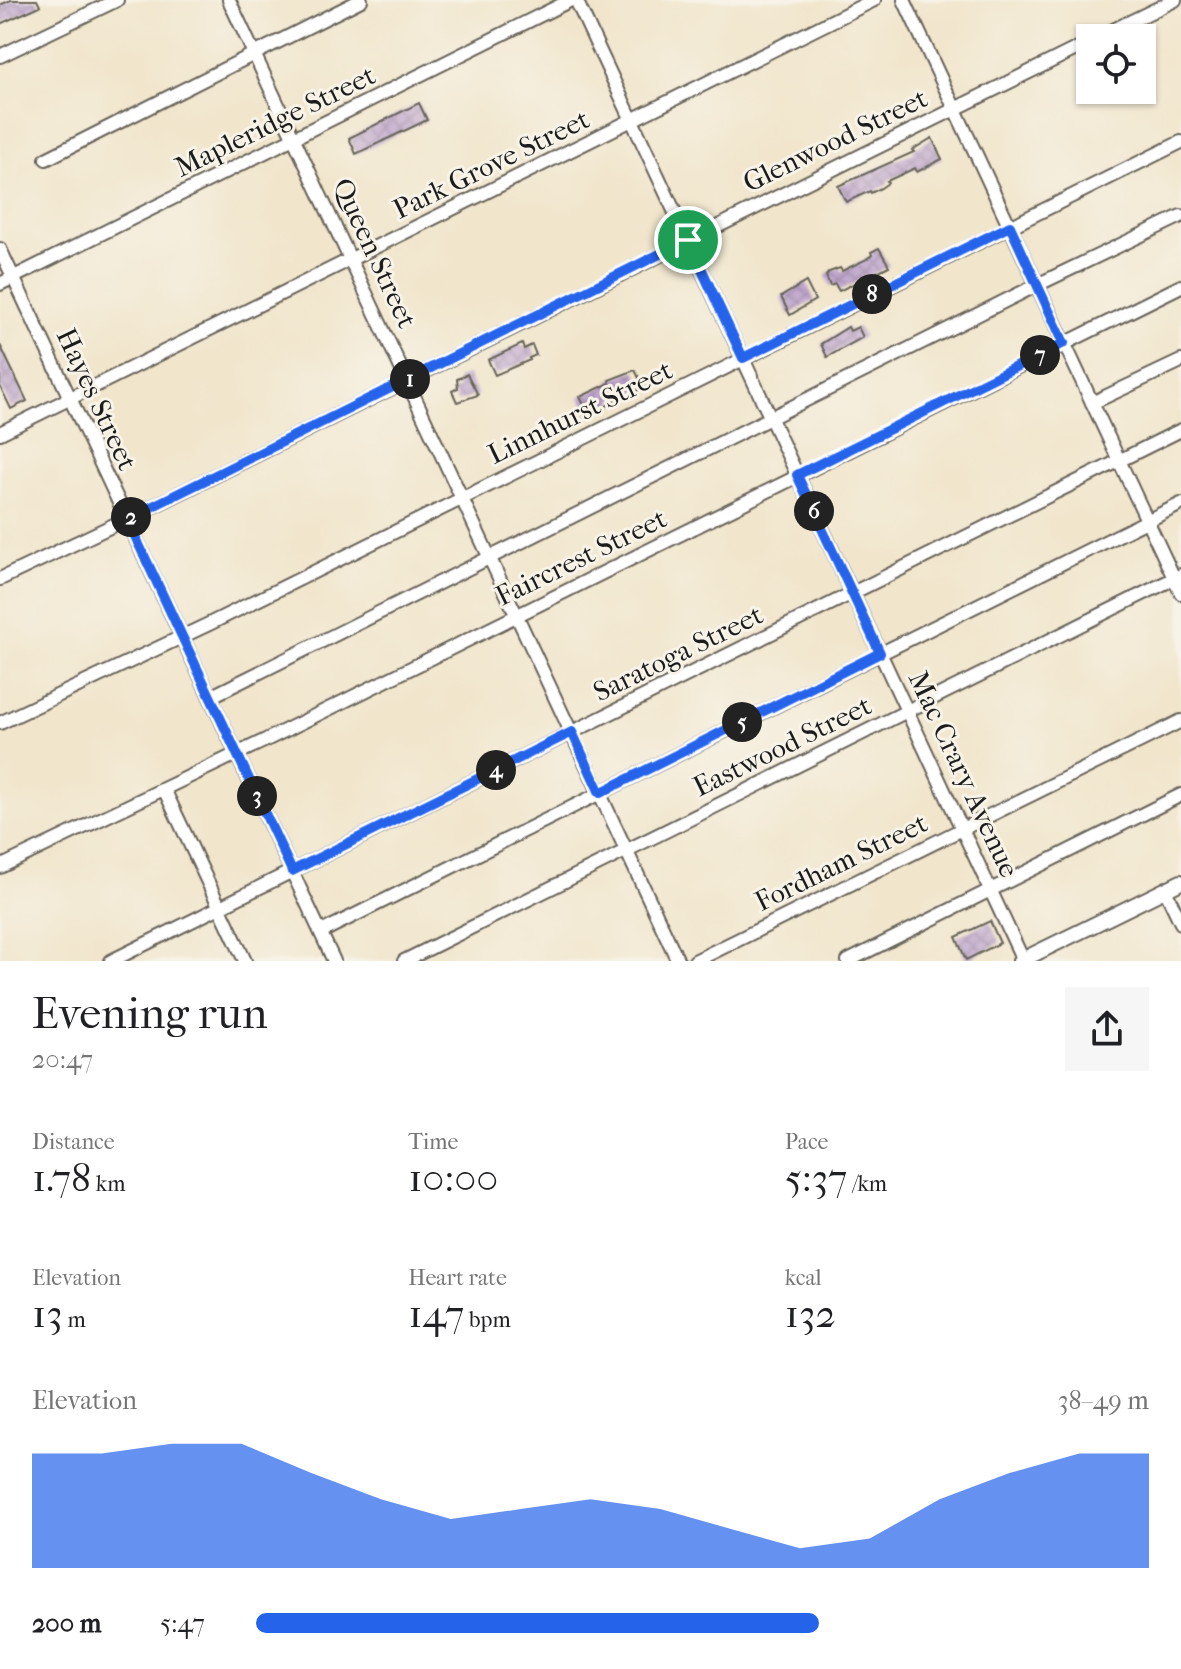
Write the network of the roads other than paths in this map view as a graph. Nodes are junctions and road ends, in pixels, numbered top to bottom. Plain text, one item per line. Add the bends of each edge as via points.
1 (117, 0) edge
2 (229, 0) edge
3 (361, 0) edge
4 (574, 0) edge
5 (874, 0) edge
6 (904, 0) edge
7 (1175, 0) edge
8 (1126, 24) edge
9 (1076, 49) edge
10 (255, 53) junction
11 (0, 56) edge
12 (954, 108) junction
13 (632, 120) junction
14 (295, 138) junction
15 (1181, 142) edge
16 (46, 159) dead end
17 (1181, 216) edge
18 (1010, 226) junction
19 (688, 240) junction
20 (0, 249) edge
21 (352, 260) junction
22 (14, 278) junction
23 (0, 284) edge
24 (1037, 285) junction
25 (1181, 286) edge
26 (1064, 343) junction
27 (743, 358) junction
28 (1181, 361) edge
29 (408, 380) junction
30 (71, 399) junction
31 (1092, 403) junction
32 (771, 418) junction
33 (1181, 430) edge
34 (0, 433) edge
35 (1119, 461) junction
36 (797, 475) junction
37 (463, 497) junction
38 (1181, 504) edge
39 (127, 519) junction
40 (1147, 520) junction
41 (491, 558) junction
42 (1178, 576) edge
43 (0, 579) edge
44 (852, 593) junction
45 (1181, 593) edge
46 (517, 615) junction
47 (182, 636) junction
48 (880, 653) junction
49 (210, 697) junction
50 (908, 711) junction
51 (1181, 721) edge
52 (0, 723) edge
53 (572, 732) junction
54 (237, 754) junction
55 (164, 789) junction
56 (600, 793) junction
57 (1181, 795) edge
58 (963, 828) junction
59 (627, 850) junction
60 (0, 867) edge
61 (292, 871) junction
62 (1181, 882) edge
63 (992, 890) junction
64 (1165, 890) junction
65 (220, 907) junction
66 (1181, 923) edge
67 (321, 932) junction
68 (1022, 960) edge
69 (111, 961) edge
70 (245, 961) edge
71 (334, 961) edge
72 (404, 961) edge
73 (678, 961) edge
74 (695, 961) edge
75 (848, 961) edge

1 - 11 street
2 - 10 street, Queen Street
3 - 10 street
4 - 13 street, Mac Crary Avenue
4 - 14 street, Mapleridge Street
5 - 13 street, Park Grove Street
6 - 12 street
7 - 8 street
9 - 12 street, Glenwood Street
10 - 14 street, Queen Street
10 - 16 street
12 - 18 street
12 - 19 street, Glenwood Street
13 - 19 street, Mac Crary Avenue
13 - 21 street, Park Grove Street
14 - 21 street, Queen Street
14 - 22 street, Mapleridge Street
15 - 18 street, Linnhurst Street
17 - 24 street
18 - 24 street
18 - 27 street, Linnhurst Street
19 - 27 street, Mac Crary Avenue
19 - 29 street, Glenwood Street
20 - 22 street, Hayes Street
21 - 29 street, Queen Street
21 - 30 street, Park Grove Street
22 - 23 street, Mapleridge Street
22 - 30 street, Hayes Street
24 - 26 street
24 - 32 street
25 - 26 street, Faircrest Street
26 - 31 street
26 - 36 street, Faircrest Street
27 - 32 street, Mac Crary Avenue
27 - 37 street, Linnhurst Street
28 - 31 street
29 - 37 street, Queen Street
29 - 39 street, Glenwood Street
30 - 34 street, Park Grove Street
30 - 39 street, Hayes Street
31 - 35 street
32 - 36 street, Mac Crary Avenue
32 - 41 street
33 - 35 street, Saratoga Street
35 - 40 street
35 - 44 street, Saratoga Street
36 - 44 street, Mac Crary Avenue
36 - 46 street, Faircrest Street
37 - 41 street, Queen Street
37 - 47 street, Linnhurst Street
38 - 40 street
39 - 43 street, Glenwood Street
39 - 47 street, Hayes Street
40 - 42 street
40 - 48 street
41 - 46 street, Queen Street
41 - 49 street
42 - 45 street
42 - 50 street, Eastwood Street
44 - 48 street, Mac Crary Avenue
44 - 53 street, Saratoga Street
46 - 53 street, Queen Street
46 - 54 street, Faircrest Street
47 - 49 street, Hayes Street
47 - 52 street, Linnhurst Street
48 - 50 street, Mac Crary Avenue
48 - 56 street
49 - 54 street, Hayes Street
50 - 58 street, Mac Crary Avenue
50 - 59 street, Eastwood Street
51 - 58 street, Fordham Street
53 - 56 street, Queen Street
53 - 61 street, Saratoga Street
54 - 55 street, Faircrest Street
54 - 61 street, Hayes Street
55 - 60 street, Faircrest Street
55 - 65 street
56 - 59 street, Queen Street
56 - 67 street
57 - 63 street
58 - 63 street, Mac Crary Avenue
58 - 74 street, Fordham Street
59 - 72 street, Eastwood Street
59 - 73 street, Queen Street
61 - 65 street, Saratoga Street
61 - 67 street, Hayes Street
62 - 64 main road
63 - 68 street, Mac Crary Avenue
63 - 75 street
64 - 66 street
64 - 68 main road
65 - 69 street, Saratoga Street
65 - 70 street
67 - 71 street, Hayes Street

